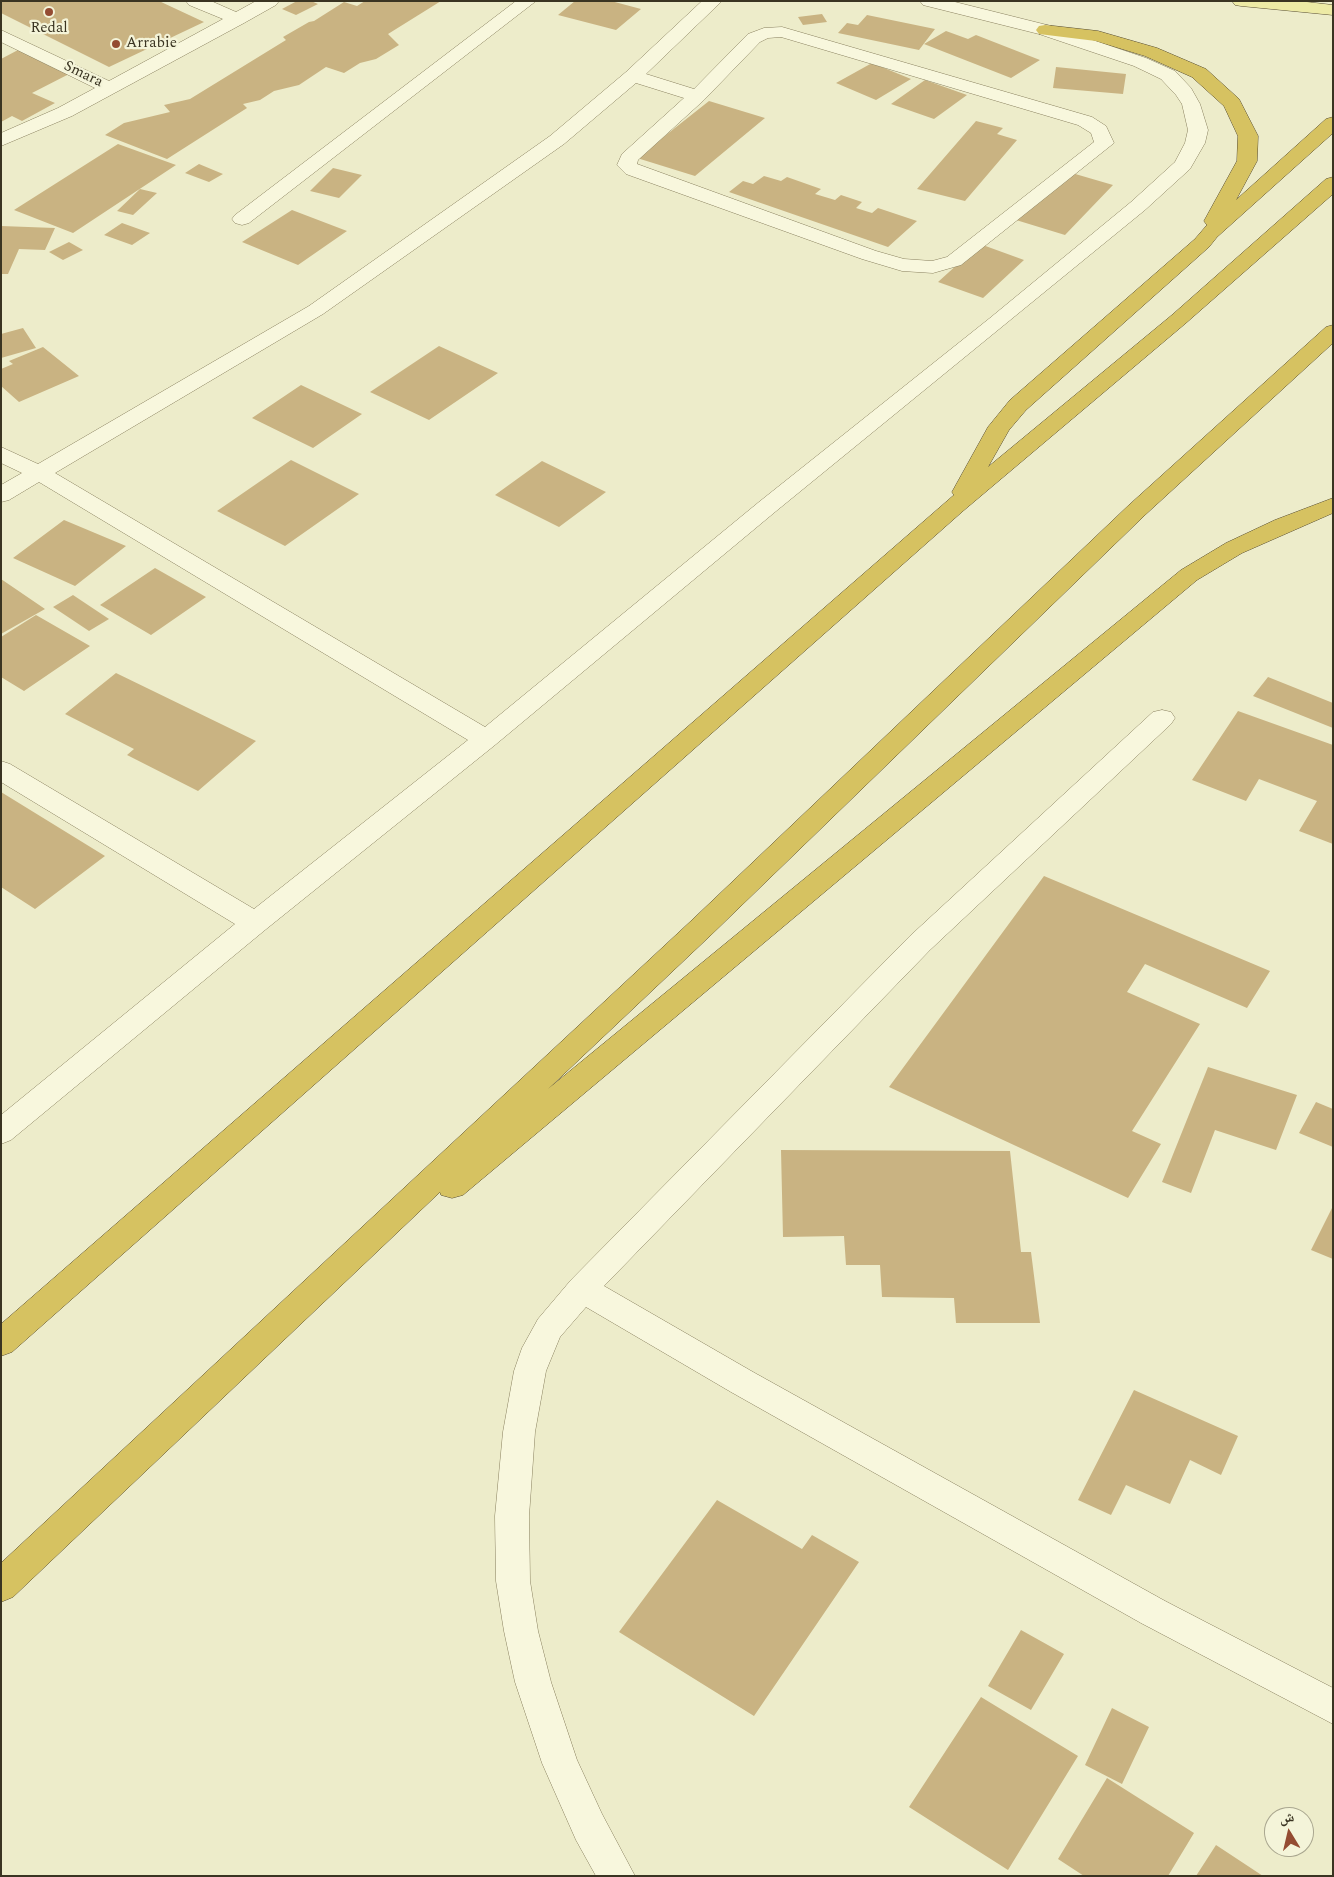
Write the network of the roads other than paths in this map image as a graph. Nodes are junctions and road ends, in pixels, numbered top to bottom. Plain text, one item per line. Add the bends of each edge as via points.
1 (195, 1) edge
2 (270, 1) edge
3 (527, 1) edge
4 (713, 1) edge
5 (930, 1) edge
6 (1240, 1) edge
7 (1333, 10) edge
8 (238, 19) junction
9 (1045, 30) junction
10 (1, 35) edge
11 (633, 76) junction
12 (109, 88) junction
13 (698, 96) junction
14 (1333, 123) edge
15 (1, 140) edge
16 (1333, 183) edge
17 (242, 219) dead end
18 (1202, 244) junction
19 (1333, 331) edge
20 (1, 454) edge
21 (40, 473) junction
22 (1, 495) edge
23 (1333, 505) edge
24 (955, 506) junction
25 (1162, 718) dead end
26 (486, 739) junction
27 (1, 770) edge
28 (255, 923) junction
29 (1, 1132) edge
30 (582, 1289) junction
31 (1, 1343) edge
32 (234, 1368) junction
33 (1, 1586) edge
34 (1333, 1707) edge
35 (616, 1876) edge

1 - 8 street
2 - 8 street, Smara
3 - 17 street
4 - 11 street
5 - 9 street
6 - 7 main road
8 - 12 street, Smara
9 - 18 highway via 1098,36 1151,52 1198,73 1232,104 1248,136 1247,161
9 - 26 street via 1140,62 1168,75 1191,104 1198,130 1183,165 1131,212
10 - 12 street, Smara
11 - 13 street
11 - 21 street via 557,140 316,310
12 - 15 street via 65,112
13 - 13 street via 754,38 764,33 782,32 1085,122 1099,130 1104,143 954,261 933,267 902,265 633,170 627,165 629,158
14 - 18 highway via 1210,233
16 - 24 highway via 1179,319
18 - 24 highway via 1018,405 999,427
19 - 32 highway via 1137,510 701,928
20 - 21 street
21 - 22 street
21 - 26 street
23 - 32 highway via 1234,548 1189,575
24 - 31 highway
25 - 30 street via 920,943
26 - 28 street
27 - 28 street
28 - 29 street
30 - 34 street via 1145,1607
30 - 35 street via 549,1328 530,1371 524,1398 512,1516 513,1580 533,1682 560,1763 589,1828
32 - 33 highway

